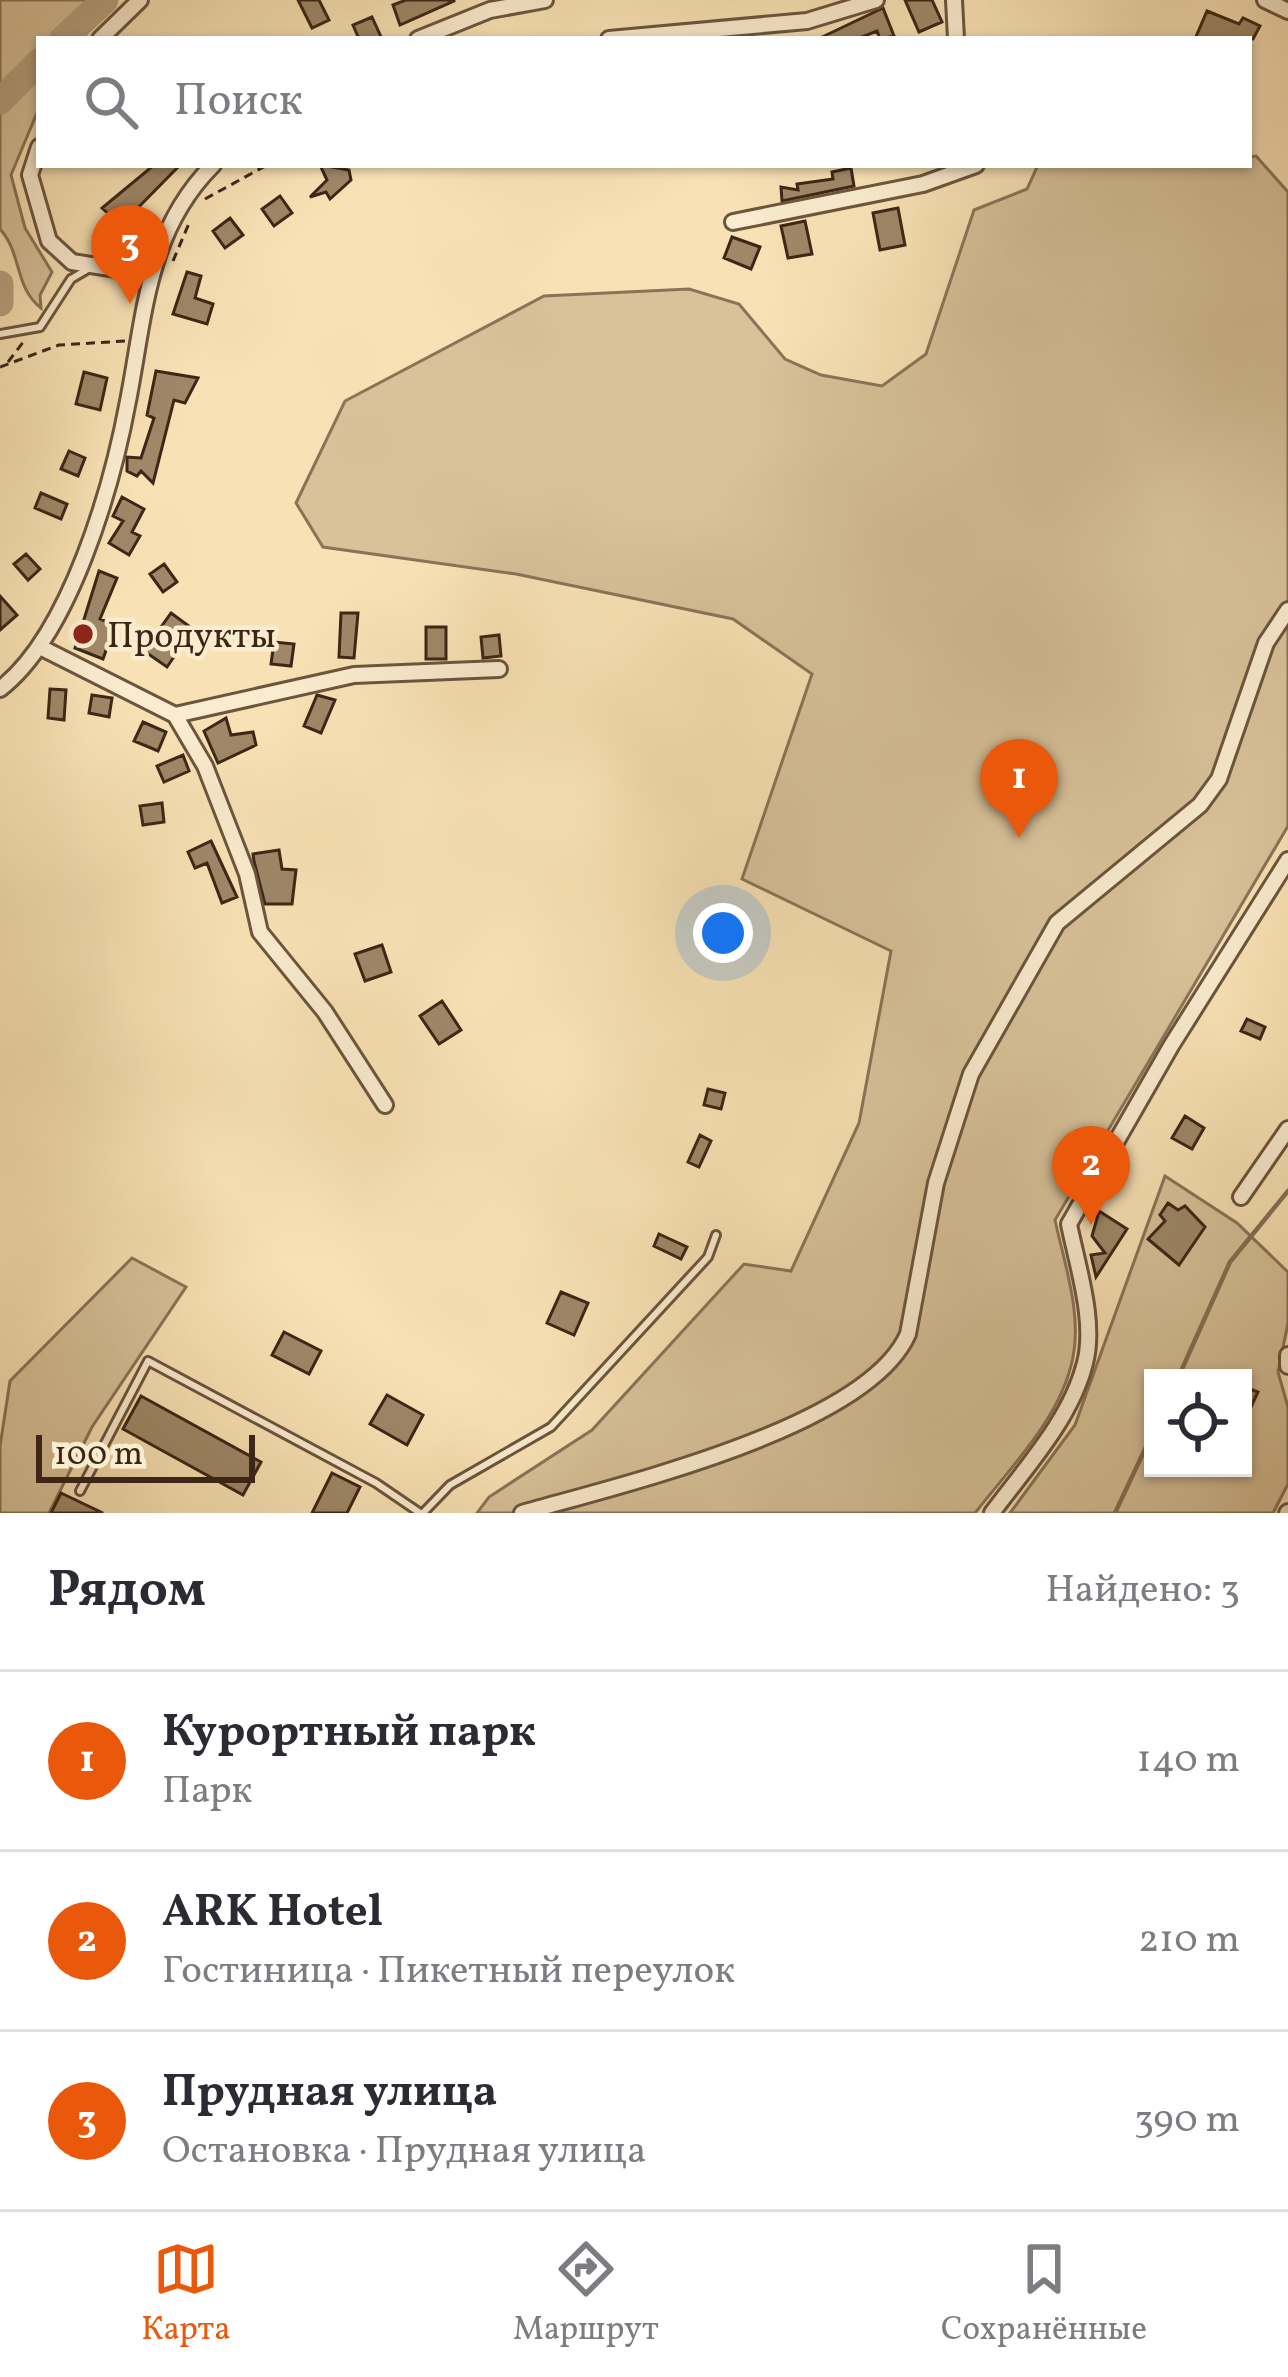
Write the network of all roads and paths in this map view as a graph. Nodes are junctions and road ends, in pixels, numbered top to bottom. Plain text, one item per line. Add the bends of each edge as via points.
1 (140, 0) edge
2 (545, 0) edge
3 (876, 0) edge
4 (954, 0) edge
5 (1265, 0) edge
6 (1288, 11) edge
7 (103, 36) edge
8 (425, 36) edge
9 (642, 36) edge
10 (956, 36) edge
11 (36, 156) edge
12 (211, 168) edge
13 (968, 168) edge
14 (733, 222) dead end
15 (97, 266) junction
16 (148, 274) junction
17 (33, 331) junction
18 (0, 334) edge
19 (139, 342) junction
20 (3, 366) edge
21 (1288, 610) edge
22 (42, 648) junction
23 (499, 669) dead end
24 (0, 688) edge
25 (175, 715) junction
26 (1288, 860) edge
27 (385, 1105) dead end
28 (1288, 1129) edge
29 (1240, 1197) dead end
30 (716, 1235) dead end
31 (1288, 1354) edge
32 (1288, 1366) edge
33 (80, 1490) dead end
34 (421, 1513) edge
35 (522, 1513) edge
36 (992, 1513) edge

1 - 7 street
2 - 8 street via 490,10
3 - 9 street via 807,21
4 - 10 street
5 - 6 street
11 - 15 street via 30,175 49,241 72,262
12 - 16 street via 165,229
13 - 14 street
15 - 16 street
15 - 17 lane via 71,279
16 - 19 street
17 - 18 lane
17 - 20 path
19 - 20 path via 94,339
19 - 22 street via 103,493
21 - 35 street via 1266,643 1219,779 1200,805 1057,923 970,1074 898,1356 872,1383 818,1414
22 - 24 street
22 - 25 street
23 - 25 street via 354,676
25 - 27 street via 205,766 260,932
26 - 36 street via 1069,1224 1087,1360 1062,1417
28 - 29 street
30 - 34 lane via 708,1257 550,1427 450,1485
31 - 32 street
33 - 34 lane via 148,1361

